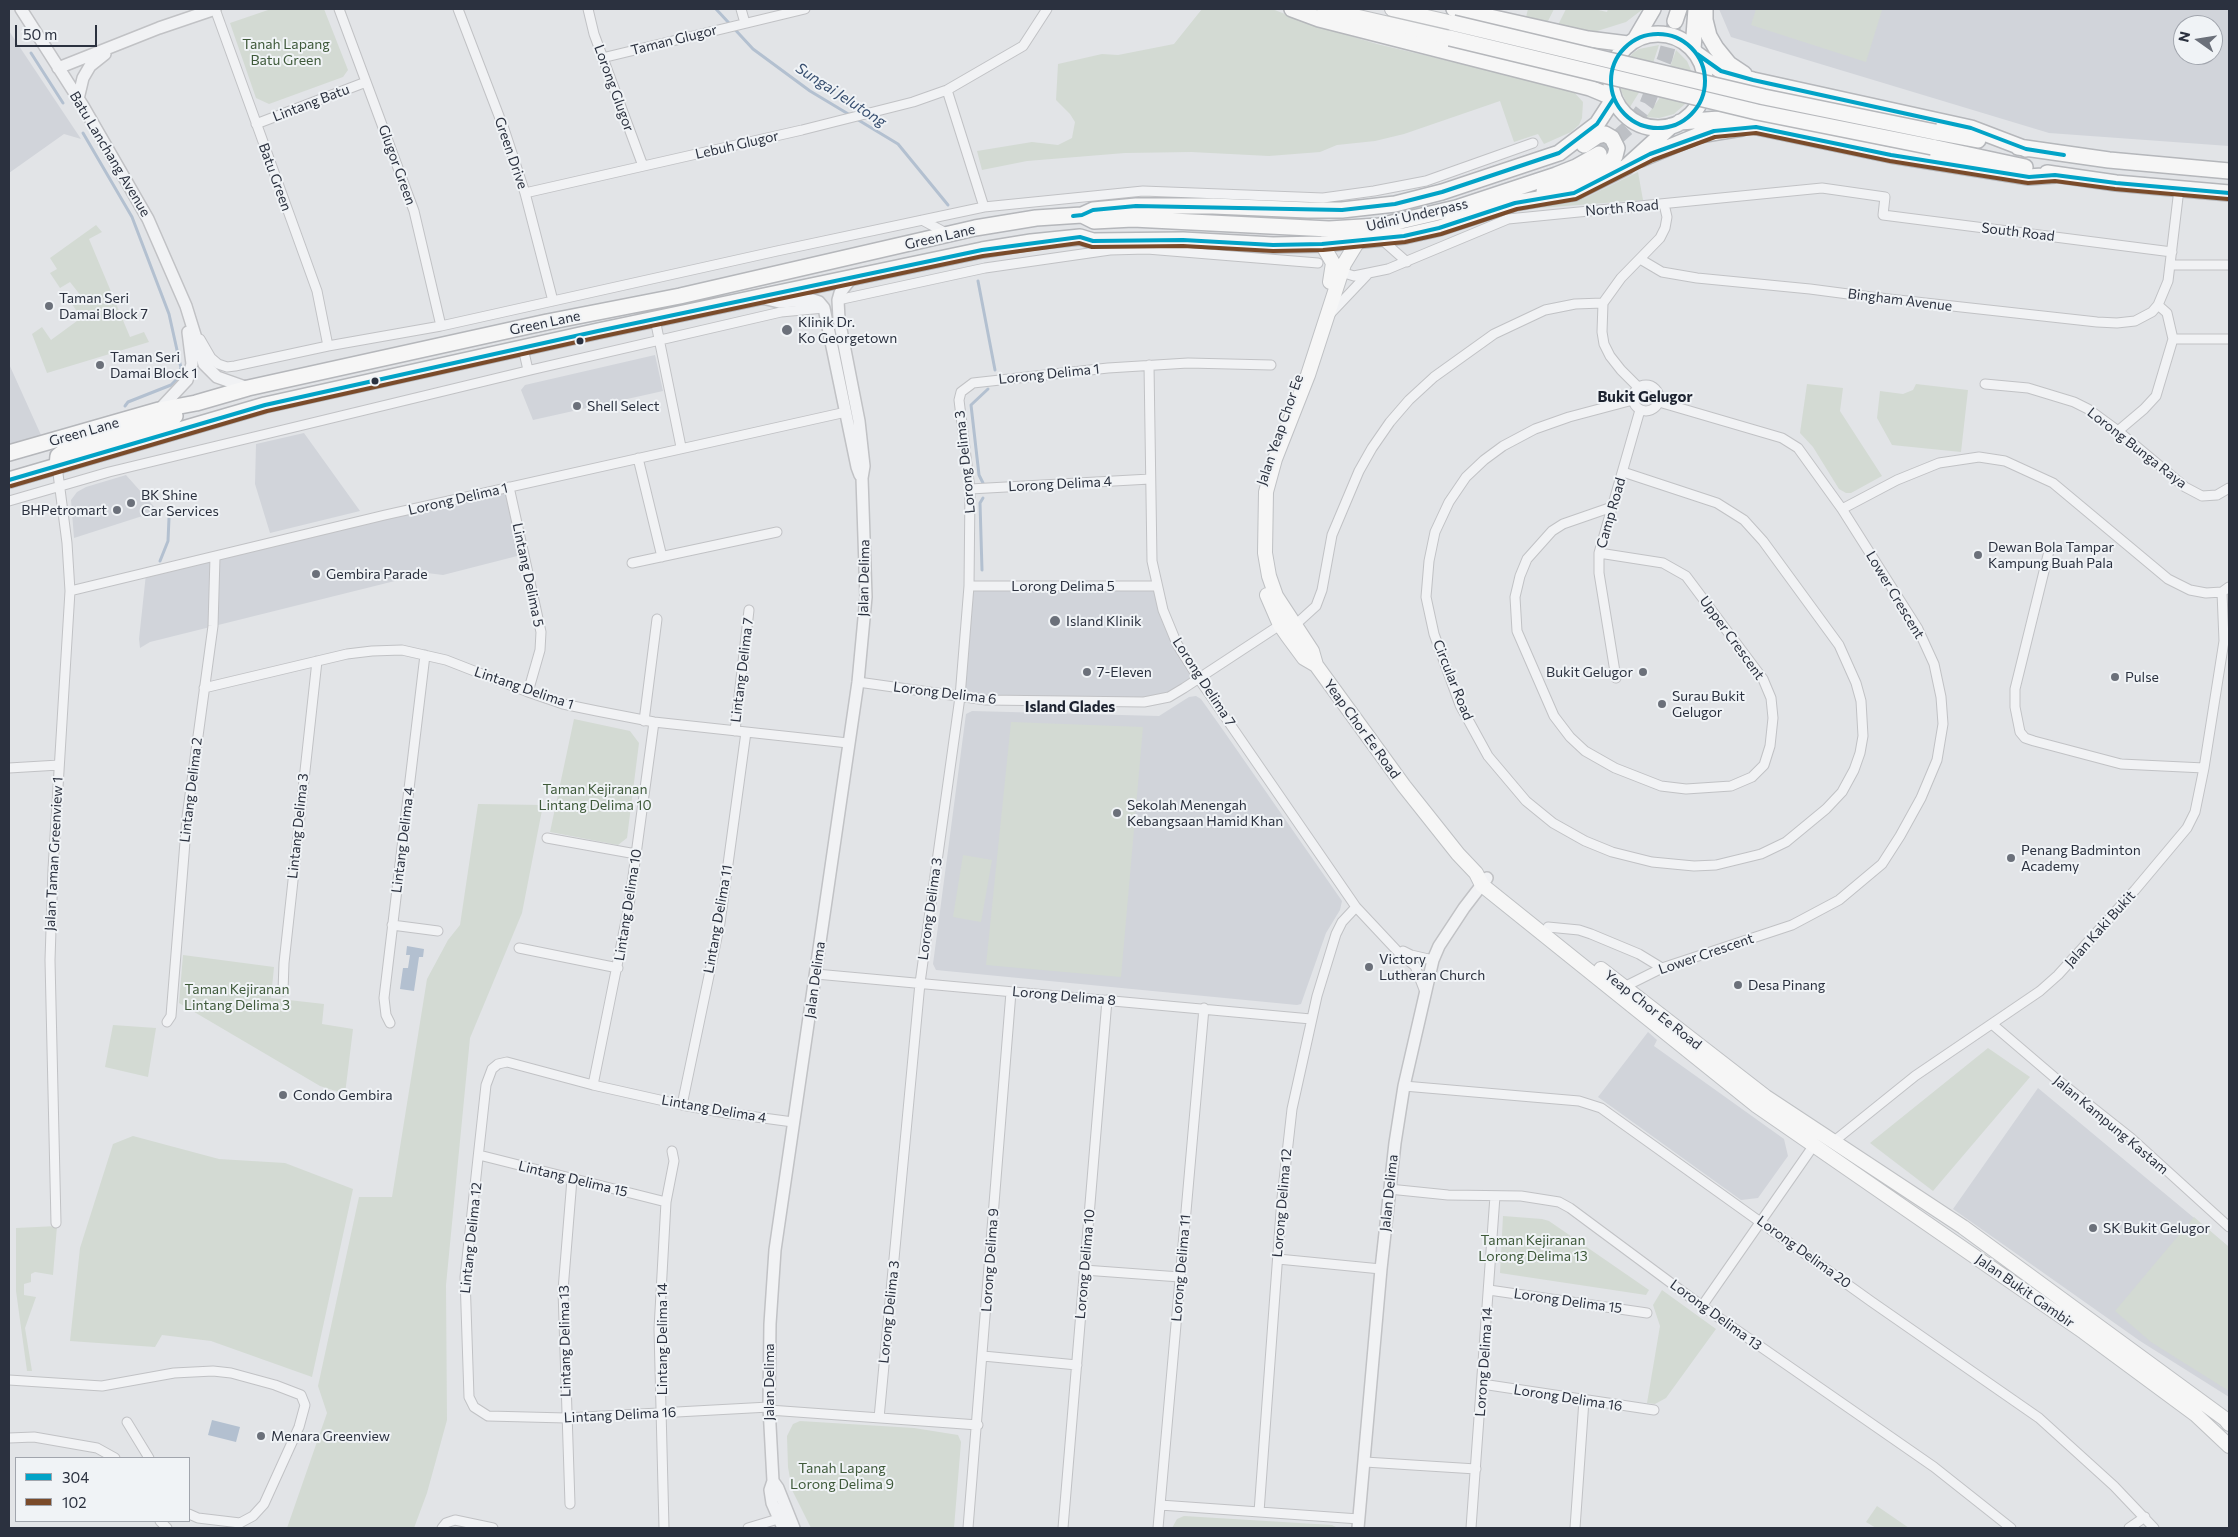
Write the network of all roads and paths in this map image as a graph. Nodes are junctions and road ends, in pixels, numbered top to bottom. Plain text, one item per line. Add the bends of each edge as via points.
1 (21, 9) edge
2 (215, 9) edge
3 (339, 9) edge
4 (458, 9) edge
5 (588, 9) edge
6 (741, 9) edge
7 (805, 9) edge
8 (1048, 9) edge
9 (1292, 9) edge
10 (1324, 9) edge
11 (1392, 9) edge
12 (1494, 9) edge
13 (1653, 9) edge
14 (1696, 9) edge
15 (1705, 9) edge
16 (1454, 16) edge
17 (1506, 21) junction
18 (743, 24) junction
19 (1636, 36) junction
20 (1450, 38) joint
21 (1588, 39) junction
22 (116, 46) junction
23 (1695, 51) junction
24 (602, 58) junction
25 (58, 68) junction
26 (1753, 80) junction
27 (366, 82) junction
28 (947, 90) junction
29 (1614, 98) junction
30 (78, 99) junction
31 (256, 124) junction
32 (1676, 124) junction
33 (1756, 127) junction
34 (1533, 143) dead end
35 (2026, 149) junction
36 (1559, 153) junction
37 (1599, 154) tunnel mouth
38 (643, 166) junction
39 (1626, 167) junction
40 (2229, 171) edge
41 (2055, 175) junction
42 (2179, 189) junction
43 (525, 193) junction
44 (2229, 193) edge
45 (1885, 197) joint
46 (1515, 203) junction
47 (1664, 204) junction
48 (984, 208) junction
49 (1082, 215) junction
50 (922, 220) junction
51 (1166, 221) junction
52 (912, 232) junction
53 (948, 234) junction
54 (1080, 237) junction
55 (1381, 239) junction
56 (1358, 241) junction
57 (1322, 244) junction
58 (2172, 252) junction
59 (1640, 258) junction
60 (1407, 262) junction
61 (1318, 263) dead end
62 (2170, 265) junction
63 (2229, 265) edge
64 (1341, 272) junction
65 (1369, 274) junction
66 (852, 277) junction
67 (759, 297) junction
68 (838, 300) junction
69 (553, 301) junction
70 (1603, 304) junction
71 (2158, 305) junction
72 (186, 306) junction
73 (824, 308) junction
74 (1327, 317) junction
75 (655, 319) junction
76 (441, 326) junction
77 (193, 328) junction
78 (2173, 339) junction
79 (2229, 339) edge
80 (659, 340) junction
81 (328, 346) junction
82 (523, 348) junction
83 (1149, 365) junction
84 (1271, 365) dead end
85 (528, 370) junction
86 (1985, 384) dead end
87 (1638, 386) junction
88 (248, 388) junction
89 (959, 400) joint
90 (1633, 400) junction
91 (1659, 402) junction
92 (196, 403) junction
93 (159, 410) junction
94 (1640, 410) junction
95 (846, 412) junction
96 (2118, 431) junction
97 (681, 447) junction
98 (9, 453) edge
99 (638, 458) junction
100 (57, 466) junction
101 (1623, 472) junction
102 (862, 478) junction
103 (1150, 479) junction
104 (9, 480) edge
105 (60, 486) junction
106 (509, 487) junction
107 (2229, 488) edge
108 (970, 490) junction
109 (9, 501) edge
110 (1612, 508) junction
111 (1842, 509) junction
112 (777, 532) dead end
113 (2049, 551) dead end
114 (1599, 553) junction
115 (216, 557) junction
116 (662, 557) junction
117 (632, 563) dead end
118 (969, 586) junction
119 (1156, 586) junction
120 (2226, 590) edge
121 (70, 591) junction
122 (749, 610) dead end
123 (656, 619) dead end
124 (1287, 626) junction
125 (425, 655) junction
126 (317, 660) junction
127 (1616, 678) dead end
128 (1199, 679) junction
129 (858, 682) junction
130 (204, 688) junction
131 (528, 692) junction
132 (960, 697) junction
133 (644, 721) junction
134 (654, 722) junction
135 (735, 730) junction
136 (746, 732) junction
137 (848, 743) junction
138 (59, 765) junction
139 (9, 768) edge
140 (2204, 768) junction
141 (546, 838) dead end
142 (636, 854) junction
143 (1482, 879) junction
144 (1356, 907) junction
145 (392, 925) junction
146 (1548, 927) junction
147 (438, 931) dead end
148 (519, 948) dead end
149 (1396, 949) junction
150 (1433, 960) junction
151 (618, 968) junction
152 (1662, 968) junction
153 (816, 974) junction
154 (920, 983) junction
155 (1619, 989) junction
156 (283, 991) dead end
157 (1011, 992) junction
158 (1425, 992) junction
159 (1107, 1000) junction
160 (1204, 1008) junction
161 (1312, 1019) junction
162 (167, 1022) dead end
163 (390, 1023) dead end
164 (1992, 1024) junction
165 (492, 1069) joint
166 (593, 1085) junction
167 (1404, 1086) junction
168 (682, 1105) junction
169 (793, 1122) junction
170 (1833, 1142) junction
171 (1814, 1146) junction
172 (672, 1151) dead end
173 (479, 1155) junction
174 (572, 1179) junction
175 (1389, 1189) junction
176 (1495, 1196) junction
177 (666, 1202) junction
178 (1762, 1222) junction
179 (56, 1223) dead end
180 (2229, 1227) edge
181 (1278, 1259) junction
182 (1380, 1269) junction
183 (1084, 1270) junction
184 (1180, 1277) junction
185 (1489, 1290) junction
186 (1702, 1306) junction
187 (1647, 1313) dead end
188 (983, 1356) junction
189 (1077, 1365) junction
190 (9, 1380) edge
191 (1482, 1384) junction
192 (1584, 1400) junction
193 (474, 1407) joint
194 (769, 1409) junction
195 (1654, 1410) dead end
196 (662, 1412) junction
197 (566, 1418) junction
198 (879, 1418) junction
199 (127, 1422) dead end
200 (2229, 1424) edge
201 (978, 1425) junction
202 (9, 1438) edge
203 (2229, 1446) edge
204 (113, 1457) edge
205 (148, 1457) edge
206 (1365, 1462) junction
207 (1476, 1469) junction
208 (772, 1481) junction
209 (570, 1504) dead end
210 (1160, 1505) junction
211 (1259, 1512) junction
212 (190, 1514) edge
213 (2145, 1517) junction
214 (780, 1523) edge
215 (1359, 1523) edge
216 (442, 1528) edge
217 (493, 1528) edge
218 (664, 1528) edge
219 (748, 1528) edge
220 (794, 1528) edge
221 (968, 1528) edge
222 (1063, 1528) edge
223 (1158, 1528) edge
224 (1471, 1528) edge
225 (1575, 1528) edge
226 (2011, 1528) edge
227 (2129, 1528) edge
228 (2154, 1528) edge

1 - 25 street, Batu Lanchang Avenue
2 - 22 street
2 - 31 street, Batu Green
3 - 27 street, Glugor Green
4 - 43 street, Green Drive
5 - 24 street, Lorong Glugor
6 - 18 street
7 - 18 street, Taman Glugor
8 - 28 street, Lebuh Glugor via 1023,46
9 - 29 highway via 1319,19 1590,88
10 - 20 main road
11 - 16 main road
12 - 17 street
13 - 19 highway
14 - 23 highway
15 - 26 highway via 1709,36 1716,48 1730,64
16 - 17 highway
16 - 35 highway, bridge via 1764,97
17 - 21 highway
18 - 24 street, Taman Glugor
19 - 21 highway
19 - 21 highway
19 - 23 highway via 1662,33 1679,38
19 - 29 highway via 1615,61 1611,72
20 - 41 highway, bridge via 1757,112
22 - 25 street
22 - 30 street via 90,66
23 - 26 highway via 1722,71
23 - 32 highway via 1704,72 1704,92 1695,110
24 - 38 street, Lorong Glugor
25 - 30 street, Batu Lanchang Avenue
26 - 33 highway via 1733,85 1726,99 1730,112
26 - 35 highway via 1971,128
27 - 31 street, Lintang Batu
27 - 76 street, Glugor Green via 414,211
28 - 38 street, Lebuh Glugor via 845,119
28 - 48 street
29 - 32 highway via 1624,114 1638,124 1654,128
29 - 36 highway, Green Lane via 1597,124
30 - 72 street, Batu Lanchang Avenue via 148,219
31 - 81 street, Batu Green via 316,291
32 - 33 highway via 1719,119
32 - 39 highway, Green Lane
33 - 39 highway via 1699,135
33 - 41 highway via 1982,170 2029,177
34 - 48 street via 1426,180 1323,198 1143,191
35 - 40 highway
36 - 46 highway via 1575,151 1602,134 1612,138 1617,148 1609,164
36 - 49 highway, Green Lane via 1395,204 1342,210 1146,206 1093,210
37 - 51 highway, Udini Underpass via 1556,175 1456,208 1379,226 1329,229
38 - 43 street, Lebuh Glugor
39 - 46 highway, Green Lane via 1574,193
41 - 42 highway
42 - 44 highway
42 - 58 street
43 - 69 street, Green Drive
45 - 47 street, North Road via 1822,188
45 - 58 street, South Road via 1883,215
46 - 55 highway, Green Lane via 1439,228
47 - 59 street via 1665,228 1660,238
47 - 60 street, North Road via 1508,219
48 - 50 street
49 - 51 highway, Udini Underpass via 1094,221
49 - 53 highway, Green Lane via 1036,218
50 - 52 street
50 - 53 street
51 - 54 highway, Udini Underpass via 1092,230
52 - 53 highway, Green Lane
52 - 69 street
52 - 88 highway, Green Lane via 680,296
54 - 57 highway, Green Lane via 1093,241
54 - 66 highway, Green Lane via 982,250
55 - 56 highway, Green Lane
55 - 60 street
56 - 57 highway, Green Lane
56 - 64 main road, Jalan Yeap Chor Ee
57 - 124 main road, Jalan Yeap Chor Ee via 1333,263 1333,273 1266,463 1255,520 1265,591
58 - 62 street
59 - 70 street
59 - 71 street, Bingham Avenue via 1662,272 1697,278 2097,322 2135,321
60 - 65 street, North Road
61 - 68 street via 1110,250 985,268
62 - 63 street
62 - 71 street via 2168,281
64 - 65 street, North Road via 1354,276
64 - 74 main road, Jalan Yeap Chor Ee
65 - 74 street, North Road
66 - 67 highway, Green Lane
66 - 68 street
67 - 73 street via 779,302 813,300
67 - 75 highway, Green Lane
68 - 102 street, Jalan Delima via 859,421 864,466
69 - 76 street
70 - 87 street via 1604,344 1621,370
70 - 124 street, Lorong Delima 6 via 1575,304 1545,310 1494,334 1434,377 1409,400 1390,422 1359,471 1332,535 1316,606
71 - 78 street via 2166,314
72 - 77 street
72 - 93 street via 192,364 187,380
73 - 80 street via 781,312
73 - 95 street, Jalan Delima
74 - 124 main road, Jalan Yeap Chor Ee via 1266,492 1265,545 1269,576
75 - 80 street
75 - 82 highway, Green Lane
76 - 81 street
77 - 81 street via 212,358 227,367
77 - 88 street via 201,358 208,370 221,379
78 - 79 street
78 - 96 street via 2156,396
80 - 85 street
80 - 97 street
82 - 85 street
82 - 100 highway, Green Lane via 265,406
83 - 84 street
83 - 89 street, Lorong Delima 1 via 973,383 961,392
83 - 103 street, Lorong Delima 7
85 - 105 street
86 - 96 street, Lorong Bunga Raya via 2054,394 2088,409
87 - 90 street
87 - 91 street via 1654,387
88 - 92 highway, Green Lane
89 - 108 street, Lorong Delima 3
90 - 94 street
90 - 101 street, Circular Road via 1536,429 1503,446 1466,477 1449,502 1435,532 1426,597 1434,634 1460,705 1488,756 1526,801 1553,823 1585,842 1652,862 1716,865 1761,854 1786,842 1842,792 1854,770 1863,736 1861,701 1856,683 1839,645 1763,540 1744,520 1718,503
91 - 94 street via 1649,411
91 - 111 street, Lower Crescent via 1782,438 1798,448
92 - 93 highway, Green Lane
92 - 100 highway via 183,414 66,450 58,456
93 - 98 highway, Green Lane
94 - 101 street, Camp Road
95 - 97 street, Lorong Delima 1
95 - 102 street, Jalan Delima
96 - 107 street, Lorong Bunga Raya via 2185,487 2202,496 2217,495
97 - 99 street, Lorong Delima 1
99 - 106 street, Lorong Delima 1
99 - 116 street
100 - 104 highway, Green Lane
100 - 105 street, Jalan Taman Greenview 1
101 - 110 street, Camp Road
102 - 129 street, Jalan Delima via 866,597
103 - 108 street, Lorong Delima 4
103 - 119 street, Lorong Delima 7 via 1152,561
105 - 109 street
105 - 121 street, Jalan Taman Greenview 1
106 - 115 street, Lorong Delima 1
106 - 131 street, Lintang Delima 5 via 541,632 540,650
108 - 118 street, Lorong Delima 3
110 - 114 street, Camp Road
110 - 114 street, Upper Crescent via 1563,524 1552,531 1527,559 1520,576 1515,598 1517,631 1554,716 1585,751 1615,768 1661,786 1686,789 1731,786 1752,777 1764,765 1771,737 1771,698 1763,679 1686,576 1663,563
111 - 120 street via 1897,480 1939,463 1979,457 2005,461 2053,483 2168,579 2190,590 2206,593
111 - 152 street, Lower Crescent via 1918,629 1934,664 1941,697 1942,724 1937,760 1921,798 1882,864 1839,900 1792,925
112 - 116 street
113 - 140 street via 2015,689 2020,732 2034,741 2121,764
114 - 127 street, Camp Road via 1599,574
115 - 121 street, Lorong Delima 1
115 - 130 street, Lintang Delima 2 via 213,626
116 - 117 street
118 - 119 street, Lorong Delima 5
118 - 132 street, Lorong Delima 3
119 - 128 street, Lorong Delima 7 via 1177,644
120 - 140 street, Jalan Kaki Bukit via 2224,641
121 - 138 street, Jalan Taman Greenview 1
122 - 135 street, Lintang Delima 7
123 - 133 street
124 - 128 street, Lorong Delima 6
124 - 143 main road, Yeap Chor Ee Road via 1312,651 1316,665 1404,786
125 - 126 street, Lintang Delima 1 via 402,650 372,651
125 - 131 street, Lintang Delima 1
125 - 145 street, Lintang Delima 4
126 - 130 street, Lintang Delima 1
126 - 156 street, Lintang Delima 3
128 - 132 street, Lorong Delima 6 via 1169,697 1144,702
128 - 144 street, Lorong Delima 7
129 - 132 street, Lorong Delima 6
129 - 137 street, Jalan Delima
130 - 162 street, Lintang Delima 2 via 187,817
131 - 133 street, Lintang Delima 1 via 563,704
132 - 154 street, Lorong Delima 3
133 - 134 street, Lintang Delima 1
134 - 135 street, Lintang Delima 1
134 - 142 street, Lintang Delima 10
135 - 136 street, Lintang Delima 1
136 - 137 street, Lintang Delima 1
136 - 168 street, Lintang Delima 11 via 720,923
137 - 153 street, Jalan Delima
138 - 139 street
138 - 179 street, Jalan Taman Greenview 1 via 50,960
140 - 164 street, Jalan Kaki Bukit via 2191,822 2135,890 2058,975
141 - 142 street
142 - 151 street, Lintang Delima 10
143 - 146 main road, Yeap Chor Ee Road
143 - 150 street, Jalan Delima
143 - 155 main road, Yeap Chor Ee Road
144 - 149 street, Lorong Delima 7
144 - 161 street, Lorong Delima 12 via 1336,934
145 - 147 street
145 - 163 street, Lintang Delima 4 via 384,998
146 - 152 street via 1579,930 1639,954
146 - 155 main road, Yeap Chor Ee Road
148 - 151 street
149 - 150 street, Lorong Delima 7
149 - 158 street, Lorong Delima 7 via 1415,966
150 - 158 street, Jalan Delima
151 - 166 street, Lintang Delima 10
152 - 155 street, Lower Crescent
153 - 154 street, Lorong Delima 8
153 - 169 street, Jalan Delima
154 - 157 street, Lorong Delima 8
154 - 198 street, Lorong Delima 3
155 - 170 main road, Yeap Chor Ee Road
155 - 171 main road, Yeap Chor Ee Road via 1757,1106
157 - 159 street, Lorong Delima 8
157 - 188 street, Lorong Delima 9
158 - 167 street, Jalan Delima
159 - 160 street, Lorong Delima 8
159 - 183 street, Lorong Delima 10
160 - 161 street, Lorong Delima 8
160 - 184 street, Lorong Delima 11
161 - 181 street, Lorong Delima 12 via 1288,1136
164 - 170 street, Jalan Kaki Bukit via 1915,1076
164 - 180 street, Jalan Kampung Kastam via 2131,1138
165 - 166 street, Lintang Delima 4 via 507,1062
165 - 173 street, Lintang Delima 12 via 486,1085
166 - 168 street, Lintang Delima 4
167 - 175 street, Jalan Delima
167 - 178 street, Lorong Delima 20 via 1587,1102 1601,1108
168 - 169 street, Lintang Delima 4
169 - 194 street, Jalan Delima via 775,1250
170 - 200 main road, Jalan Bukit Gambir via 1963,1227
171 - 178 street
171 - 203 main road, Jalan Bukit Gambir via 2084,1332 2195,1414
172 - 177 street, Lintang Delima 14 via 674,1162
173 - 174 street, Lintang Delima 15
173 - 193 street, Lintang Delima 12 via 464,1292 469,1397
174 - 177 street, Lintang Delima 15
174 - 197 street, Lintang Delima 13 via 563,1290
175 - 176 street, Lorong Delima 13
175 - 182 street, Jalan Delima
176 - 185 street, Lorong Delima 14
176 - 186 street, Lorong Delima 13 via 1545,1198 1570,1208
177 - 196 street, Lintang Delima 14 via 659,1329
178 - 186 street
178 - 213 street, Lorong Delima 20 via 2040,1418
181 - 182 street
181 - 211 street, Lorong Delima 12
182 - 206 street, Jalan Delima
183 - 184 street
183 - 189 street, Lorong Delima 10
184 - 210 street, Lorong Delima 11
185 - 187 street, Lorong Delima 15
185 - 191 street, Lorong Delima 14
186 - 226 street, Lorong Delima 13 via 1934,1467
188 - 189 street
188 - 201 street, Lorong Delima 9
189 - 222 street, Lorong Delima 10
190 - 212 street via 102,1386 174,1373 213,1371 231,1373 301,1395 305,1405 299,1427 264,1504 253,1516 240,1523
191 - 192 street, Lorong Delima 16
191 - 207 street, Lorong Delima 14
192 - 195 street, Lorong Delima 16
192 - 225 street
193 - 197 street, Lintang Delima 16 via 488,1416 501,1418
194 - 196 street, Lintang Delima 16
194 - 198 street, Lintang Delima 16
194 - 208 street, Jalan Delima
196 - 197 street, Lintang Delima 16
196 - 218 street, Lintang Delima 14
197 - 209 street, Lintang Delima 13
198 - 201 street, Lintang Delima 16
199 - 205 street
201 - 221 street, Lorong Delima 9
202 - 204 street via 34,1437 97,1448
206 - 207 street
206 - 215 street, Jalan Delima
207 - 224 street, Lorong Delima 14
208 - 214 street, Jalan Delima via 772,1502
208 - 220 street, Jalan Delima
210 - 211 street
210 - 223 street, Lorong Delima 11
211 - 215 street
213 - 227 street
213 - 228 street, Lorong Delima 20
214 - 219 street
216 - 217 street via 454,1520

